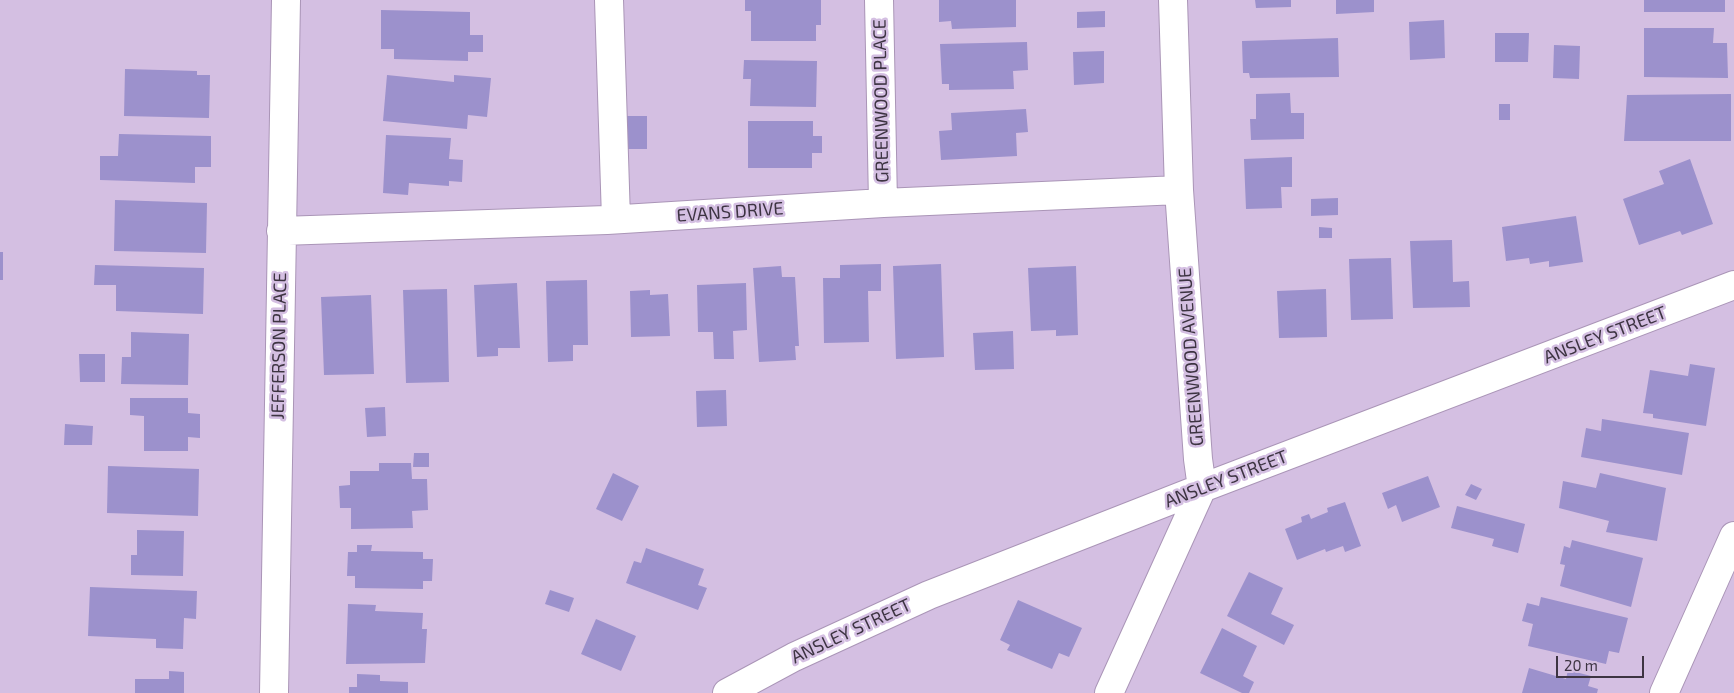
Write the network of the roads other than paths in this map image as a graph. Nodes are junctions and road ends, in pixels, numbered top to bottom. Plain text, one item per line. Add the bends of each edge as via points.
1 (286, 0) edge
2 (610, 0) edge
3 (879, 0) edge
4 (1173, 0) edge
5 (1179, 190) junction
6 (883, 203) junction
7 (616, 220) junction
8 (281, 231) junction
9 (1734, 285) edge
10 (1202, 488) junction
11 (1734, 536) edge
12 (274, 693) edge
13 (727, 693) edge
14 (1109, 693) edge
15 (1664, 693) edge

1 - 8 street, JEFFERSON PLACE
2 - 7 street
3 - 6 street, GREENWOOD PLACE
4 - 5 street, GREENWOOD AVENUE
5 - 6 street, EVANS DRIVE
5 - 10 street, GREENWOOD AVENUE
6 - 7 street, EVANS DRIVE
7 - 8 street, EVANS DRIVE
8 - 12 street, JEFFERSON PLACE
9 - 10 street, ANSLEY STREET
10 - 13 street, ANSLEY STREET via 929,595 794,657
10 - 14 street
11 - 15 street

